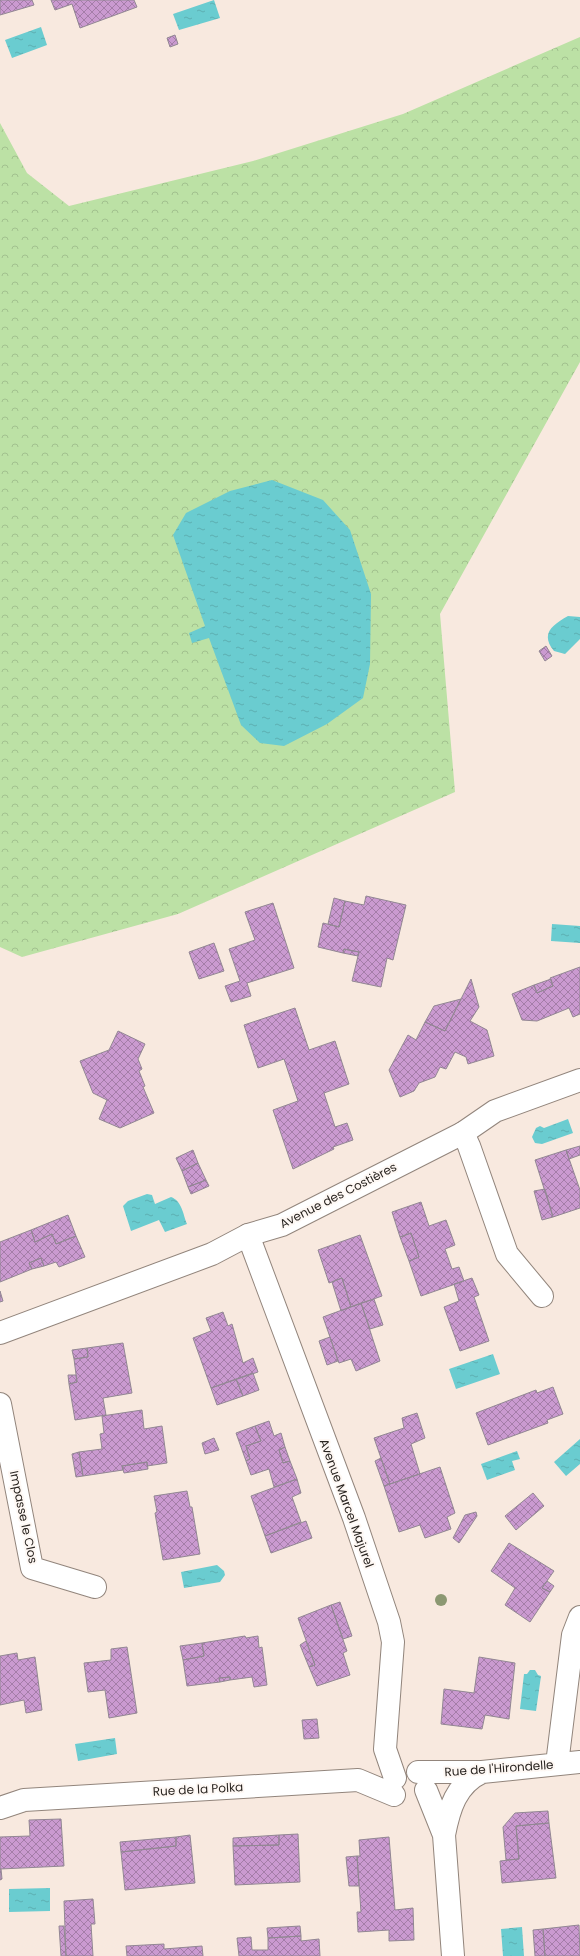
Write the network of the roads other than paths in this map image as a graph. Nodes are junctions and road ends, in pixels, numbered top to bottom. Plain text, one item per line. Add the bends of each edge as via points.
1 (580, 1080) edge
2 (463, 1133) junction
3 (248, 1235) junction
4 (542, 1296) dead end
5 (0, 1333) edge
6 (0, 1404) edge
7 (95, 1587) dead end
8 (580, 1618) edge
9 (385, 1749) junction
10 (580, 1762) edge
11 (556, 1764) junction
12 (482, 1772) junction
13 (358, 1780) junction
14 (422, 1781) junction
15 (394, 1786) junction
16 (0, 1808) edge
17 (444, 1835) junction
18 (453, 1956) edge

1 - 2 street, Avenue des Costières via 495,1111
2 - 3 street, Avenue des Costières via 282,1225
2 - 4 street via 507,1254
3 - 5 street, Avenue des Costières via 212,1254
3 - 9 street, Avenue Marcel Majurel via 354,1518 389,1622 393,1642
6 - 7 street, Impasse le Clos via 32,1568
8 - 11 street via 573,1635
9 - 13 street via 382,1762 377,1768 366,1778
9 - 15 street, Avenue Marcel Majurel
10 - 11 street, Rue de l'Hirondelle
11 - 12 street, Rue de l'Hirondelle
12 - 14 street, Rue de l'Hirondelle
12 - 17 street via 472,1776 459,1791 450,1809
13 - 15 street, Rue de la Polka
13 - 16 street, Rue de la Polka via 24,1800
14 - 15 street via 405,1771
14 - 15 street via 420,1801 412,1805 399,1802
14 - 17 street
17 - 18 street

